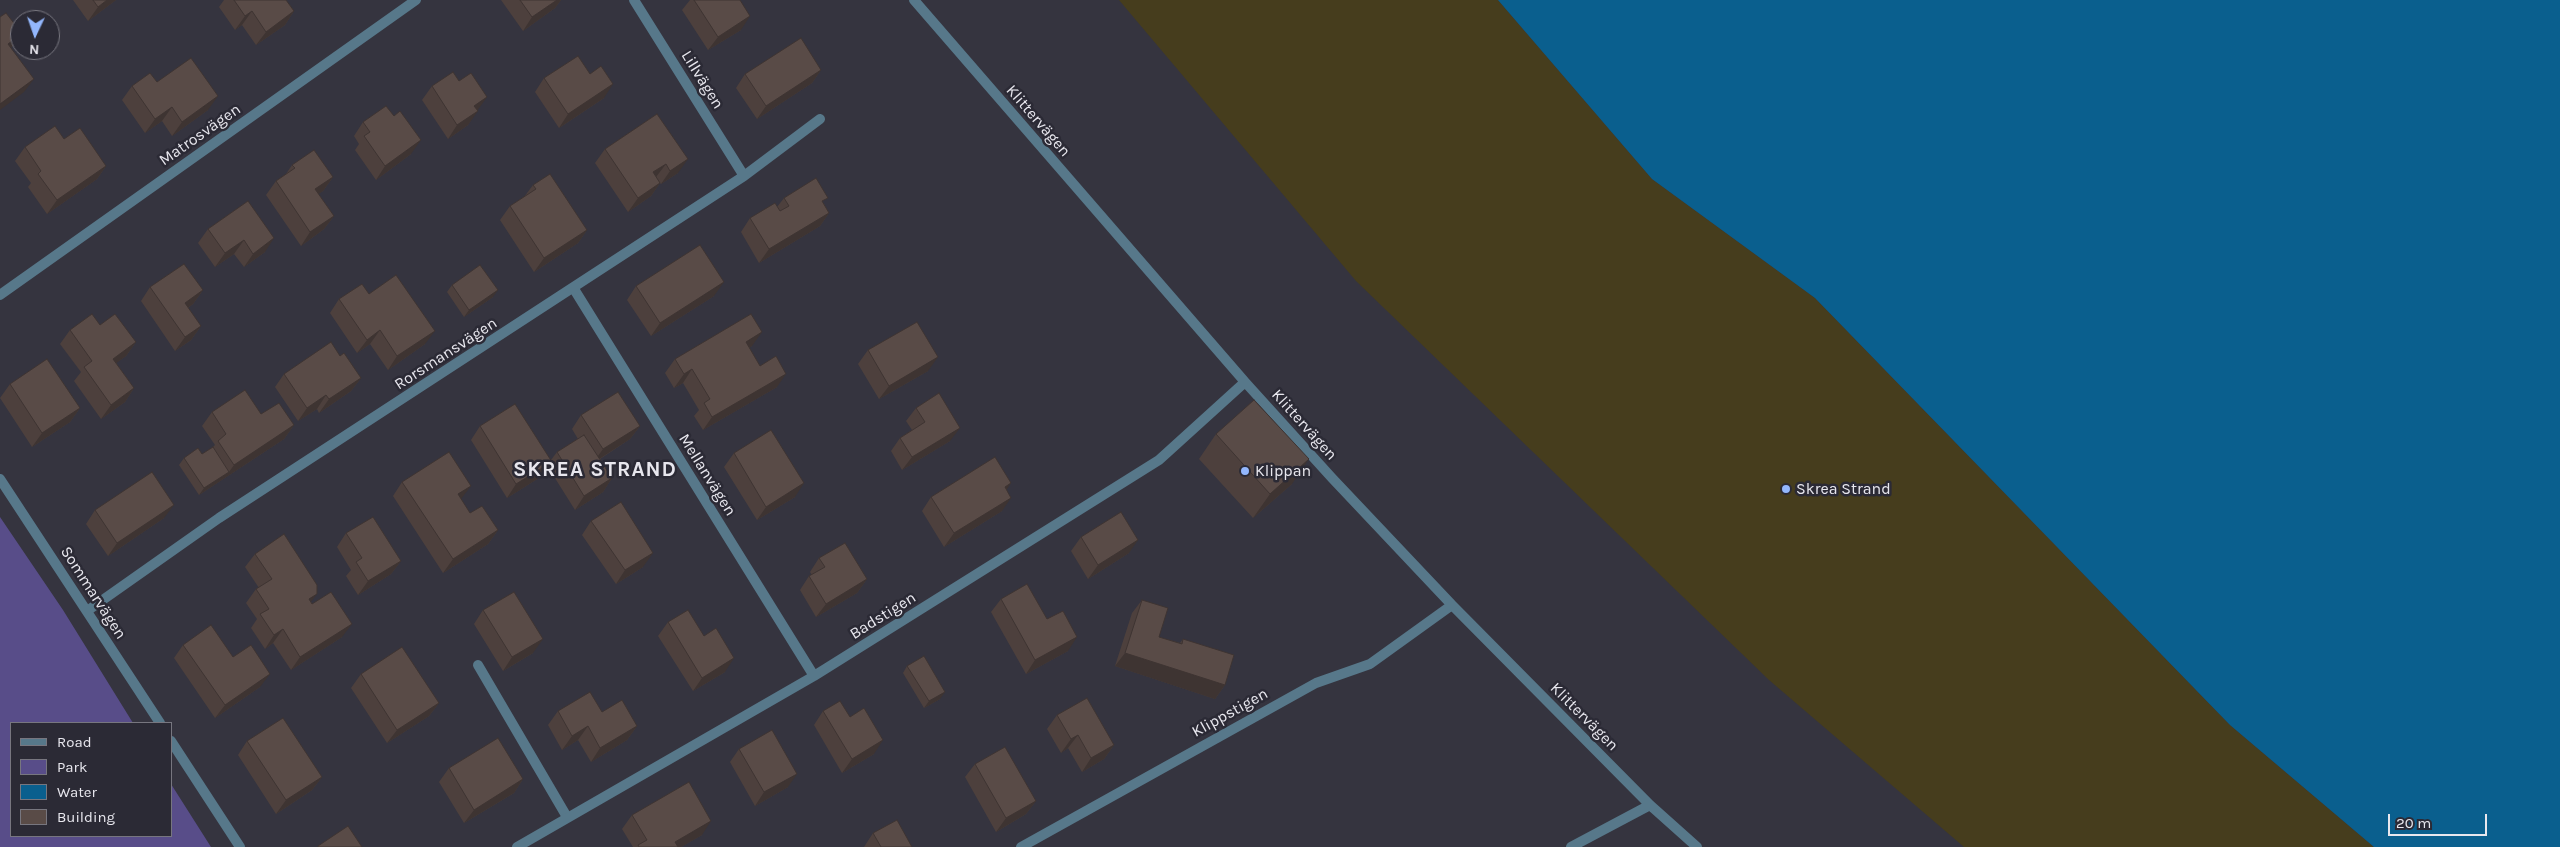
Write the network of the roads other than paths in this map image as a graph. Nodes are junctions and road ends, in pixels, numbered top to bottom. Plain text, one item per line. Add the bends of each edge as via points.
1 (416, 0) edge
2 (634, 0) edge
3 (914, 0) edge
4 (820, 119) dead end
5 (744, 176) junction
6 (574, 289) junction
7 (0, 295) edge
8 (1245, 382) junction
9 (0, 478) edge
10 (1452, 605) junction
11 (87, 611) junction
12 (478, 665) dead end
13 (814, 676) junction
14 (159, 722) edge
15 (172, 743) edge
16 (1650, 804) junction
17 (567, 817) junction
18 (240, 847) edge
19 (517, 847) edge
20 (1020, 847) edge
21 (1571, 847) edge
22 (1697, 847) edge

1 - 7 street, Matrosvägen
2 - 5 street, Lillvägen
3 - 8 street, Klittervägen
4 - 5 street, Rorsmansvägen
5 - 6 street, Rorsmansvägen
6 - 11 street, Rorsmansvägen via 219,518
6 - 13 street, Mellanvägen
8 - 10 street, Klittervägen
8 - 13 street, Badstigen via 1159,460
9 - 11 street, Sommarvägen
10 - 16 street, Klittervägen
10 - 20 street, Klippstigen via 1370,664 1316,682
11 - 14 street, Sommarvägen
12 - 17 street
13 - 17 street, Badstigen
15 - 18 street
16 - 21 street
16 - 22 street, Klittervägen
17 - 19 street, Badstigen

